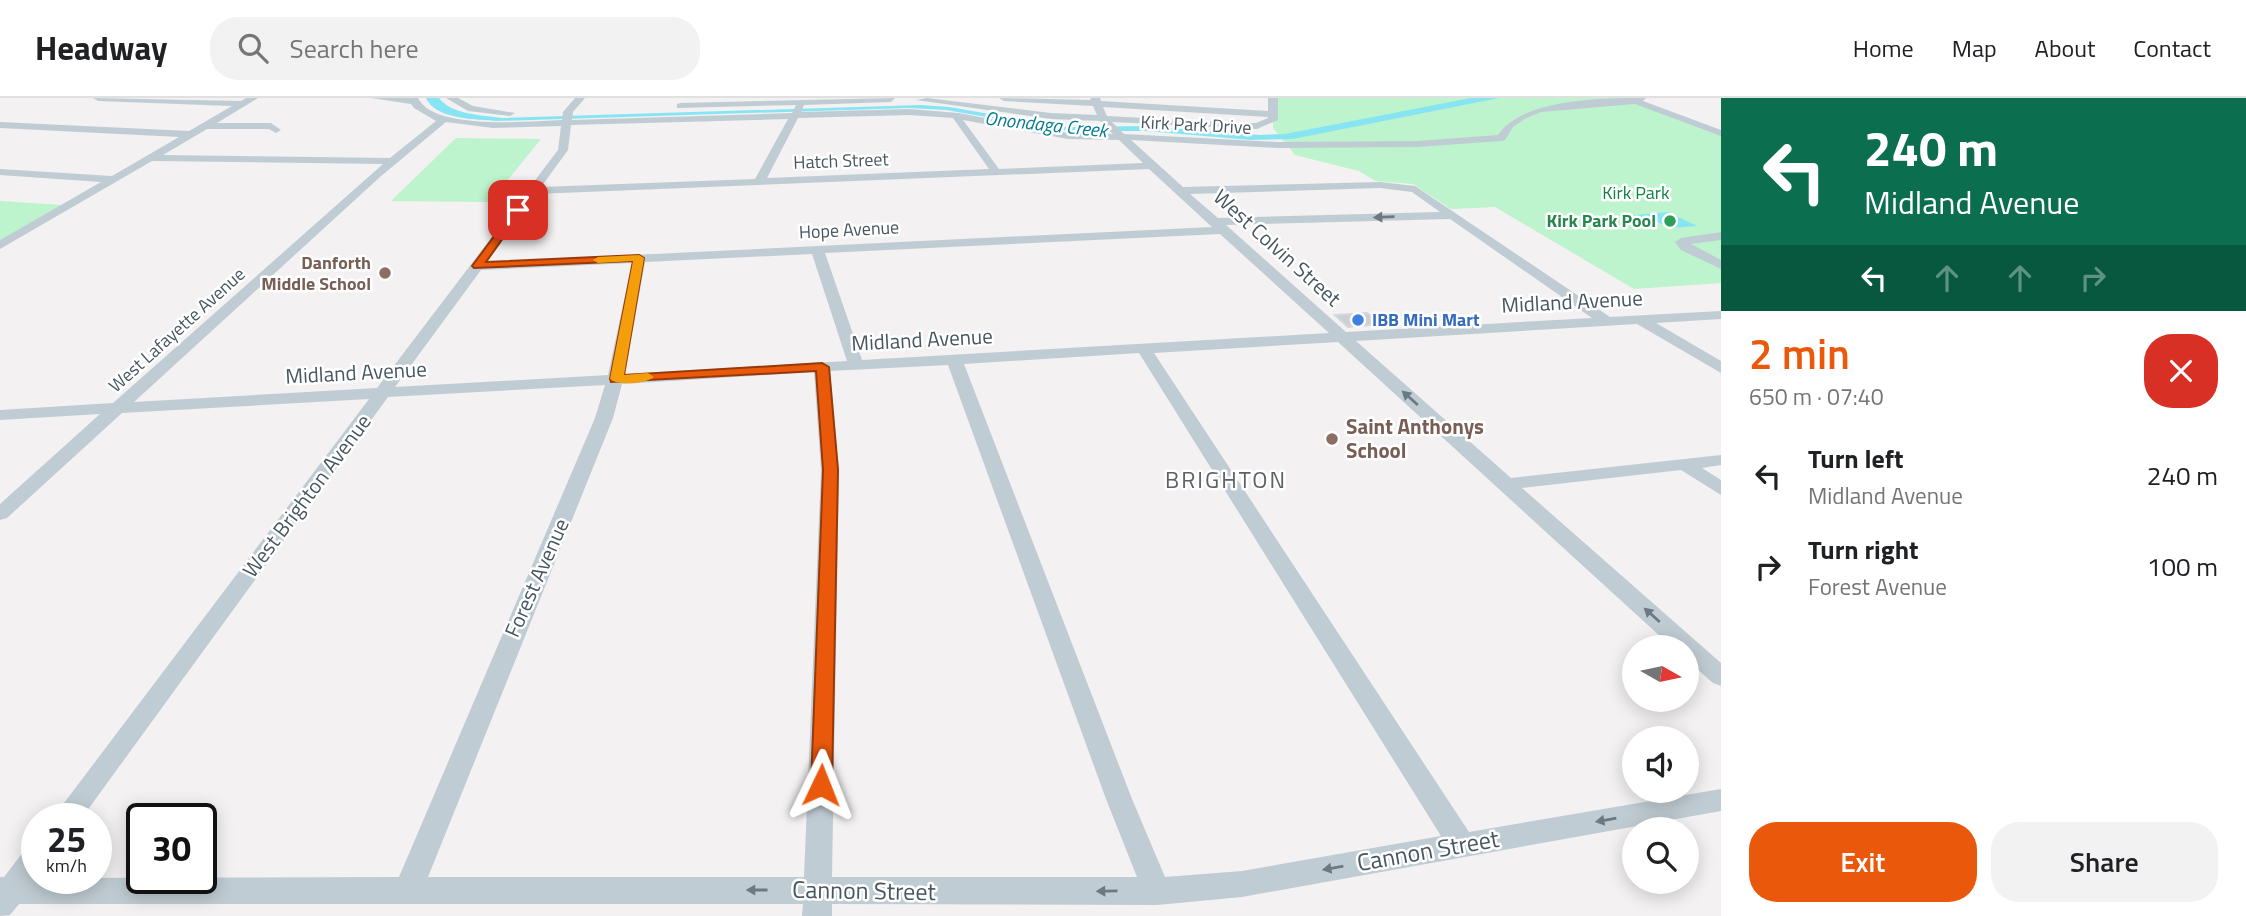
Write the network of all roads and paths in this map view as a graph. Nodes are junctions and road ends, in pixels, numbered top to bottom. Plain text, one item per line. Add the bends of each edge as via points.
1 (98, 98) edge
2 (376, 98) edge
3 (451, 98) edge
4 (580, 98) edge
5 (1004, 98) edge
6 (1209, 98) edge
7 (1273, 98) edge
8 (413, 99) edge
9 (903, 99) edge
10 (1639, 99) edge
11 (247, 101) edge
12 (1096, 101) edge
13 (799, 106) edge
14 (664, 107) dead end
15 (595, 110) dead end
16 (1217, 111) junction
17 (1274, 114) junction
18 (958, 116) junction
19 (567, 118) junction
20 (443, 120) junction
21 (0, 125) edge
22 (205, 126) junction
23 (1113, 128) junction
24 (276, 130) dead end
25 (1721, 133) edge
26 (191, 134) junction
27 (150, 158) junction
28 (393, 161) junction
29 (1152, 166) junction
30 (0, 172) edge
31 (996, 173) junction
32 (115, 179) junction
33 (759, 182) junction
34 (532, 191) junction
35 (1179, 191) junction
36 (1452, 215) junction
37 (1218, 226) junction
38 (1721, 236) edge
39 (0, 245) edge
40 (817, 249) junction
41 (639, 258) junction
42 (1721, 265) edge
43 (478, 266) junction
44 (1721, 315) edge
45 (1639, 319) junction
46 (1605, 321) junction
47 (1342, 337) junction
48 (1143, 348) junction
49 (954, 359) junction
50 (856, 365) junction
51 (822, 367) junction
52 (1721, 368) edge
53 (616, 379) junction
54 (383, 393) junction
55 (118, 408) junction
56 (0, 415) edge
57 (1721, 460) edge
58 (1684, 464) junction
59 (1505, 484) junction
60 (1721, 489) edge
61 (0, 514) edge
62 (1721, 677) edge
63 (1721, 800) edge
64 (77, 803) edge
65 (1462, 845) junction
66 (21, 875) edge
67 (408, 890) junction
68 (1157, 891) junction
69 (4, 895) edge
70 (818, 903) edge

1 - 11 street
2 - 8 street
3 - 19 street via 471,109
4 - 19 street, West Brighton Avenue
5 - 12 street
6 - 16 street
7 - 17 street
8 - 20 street, Kirk Park Drive
9 - 13 street
9 - 23 street via 949,101
10 - 23 street, Kirk Park Drive via 1535,105 1514,114 1502,142 1294,146
10 - 25 street
11 - 22 street
12 - 16 street
12 - 23 street, West Colvin Street
13 - 14 street
13 - 18 street, Kirk Park Drive
13 - 19 street, Kirk Park Drive
13 - 33 street
15 - 19 street
16 - 17 street
17 - 23 street via 1266,124 1243,127
18 - 23 street, Kirk Park Drive via 1060,135
18 - 31 street
19 - 20 street, Kirk Park Drive via 493,125
19 - 34 street, West Brighton Avenue via 563,150
20 - 28 street, West Lafayette Avenue
21 - 26 street
22 - 24 street via 271,126
22 - 26 street
23 - 29 street, West Colvin Street
26 - 27 street
27 - 28 street
27 - 32 street
28 - 55 street, West Lafayette Avenue
29 - 31 street, Hatch Street
29 - 35 street, West Colvin Street
30 - 32 street
31 - 33 street, Hatch Street
32 - 39 street
33 - 34 street, Hatch Street
34 - 43 street, West Brighton Avenue
35 - 36 street via 1407,187
35 - 37 street, West Colvin Street
36 -> 37 street, Hope Avenue
36 - 46 street
37 - 40 street, Hope Avenue
37 - 47 street, West Colvin Street
38 - 42 street via 1681,242
40 - 41 street, Hope Avenue
40 - 50 street
41 - 43 street, Hope Avenue
41 - 53 street, Forest Avenue
43 - 54 street, West Brighton Avenue
44 - 45 street, Midland Avenue
45 - 46 street, Midland Avenue
45 - 52 street
46 - 47 street, Midland Avenue
47 - 48 street, Midland Avenue
59 -> 47 street, West Colvin Street
48 - 49 street, Midland Avenue
48 - 65 street
49 - 50 street, Midland Avenue
49 - 68 street
50 - 51 street, Midland Avenue
51 - 53 street, Midland Avenue
51 - 70 street via 830,470
53 - 54 street, Midland Avenue
53 - 67 street, Forest Avenue via 604,418
54 - 55 street, Midland Avenue
54 - 64 street, West Brighton Avenue
55 - 56 street, Midland Avenue
55 - 61 street, West Lafayette Avenue
57 - 58 street
58 - 59 street
58 - 60 street
62 -> 59 street, West Colvin Street
63 -> 65 street, Cannon Street
65 -> 68 street, Cannon Street via 1242,884
66 - 69 street
67 - 69 street, Cannon Street
70 -> 67 street, Cannon Street
68 -> 70 street, Cannon Street via 979,892

